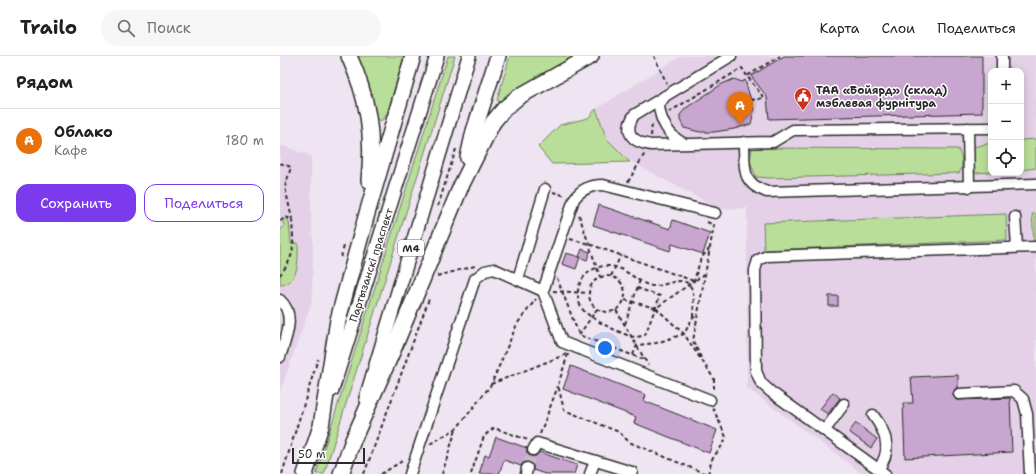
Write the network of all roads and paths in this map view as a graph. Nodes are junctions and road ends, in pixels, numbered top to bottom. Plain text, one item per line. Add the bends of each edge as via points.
1 (349, 56) edge
2 (414, 56) edge
3 (437, 56) edge
4 (469, 56) edge
5 (498, 56) edge
6 (591, 56) edge
7 (654, 56) edge
8 (731, 56) edge
9 (780, 56) edge
10 (1002, 56) edge
11 (1002, 68) edge
12 (748, 76) junction
13 (668, 94) junction
14 (751, 100) dead end
15 (662, 117) junction
16 (968, 128) junction
17 (988, 128) edge
18 (744, 142) junction
19 (683, 143) junction
20 (651, 145) junction
21 (457, 146) dead end
22 (280, 163) edge
23 (1036, 184) edge
24 (461, 186) junction
25 (969, 187) junction
26 (545, 189) joint
27 (623, 190) junction
28 (574, 199) junction
29 (714, 213) dead end
30 (436, 214) dead end
31 (366, 217) junction
32 (575, 217) dead end
33 (1014, 217) dead end
34 (292, 219) junction
35 (701, 220) dead end
36 (280, 221) edge
37 (567, 238) dead end
38 (589, 244) junction
39 (344, 246) dead end
40 (1016, 247) junction
41 (1036, 247) edge
42 (710, 248) junction
43 (621, 255) junction
44 (340, 261) dead end
45 (475, 266) dead end
46 (616, 266) junction
47 (597, 267) junction
48 (555, 271) dead end
49 (433, 274) dead end
50 (705, 274) junction
51 (280, 275) edge
52 (612, 276) junction
53 (600, 277) junction
54 (518, 279) junction
55 (640, 280) junction
56 (694, 281) junction
57 (689, 285) junction
58 (637, 288) junction
59 (544, 291) junction
60 (562, 292) junction
61 (578, 293) junction
62 (589, 293) junction
63 (429, 298) dead end
64 (280, 300) edge
65 (625, 300) junction
66 (633, 302) junction
67 (656, 308) junction
68 (597, 309) junction
69 (616, 310) junction
70 (591, 317) junction
71 (693, 318) junction
72 (697, 318) junction
73 (625, 325) junction
74 (684, 334) junction
75 (579, 335) junction
76 (632, 337) junction
77 (637, 345) junction
78 (570, 350) junction
79 (633, 355) junction
80 (280, 357) edge
81 (318, 359) dead end
82 (645, 360) junction
83 (703, 362) junction
84 (628, 368) junction
85 (656, 379) junction
86 (491, 385) junction
87 (558, 385) junction
88 (959, 394) dead end
89 (710, 400) junction
90 (844, 404) dead end
91 (873, 415) dead end
92 (320, 426) junction
93 (457, 428) junction
94 (825, 430) junction
95 (353, 440) junction
96 (535, 446) junction
97 (417, 453) junction
98 (595, 461) junction
99 (882, 471) edge
100 (632, 472) dead end
101 (282, 474) edge
102 (305, 474) edge
103 (341, 474) edge
104 (364, 474) edge
105 (381, 474) edge
106 (410, 474) edge
107 (442, 474) edge
108 (471, 474) edge
109 (590, 474) edge
110 (707, 474) edge
111 (1030, 474) edge

1 - 31 highway via 370,119 372,160
2 - 31 highway
3 - 92 main road, Партызанскі праспект
4 - 95 main road, М4
5 - 24 highway via 474,131
6 - 24 highway via 518,97 504,109 484,138
7 - 13 path
8 - 13 lane
9 - 12 path
10 - 11 lane
12 - 14 path via 764,98
12 - 15 path via 742,68
13 - 15 lane via 659,105
13 - 20 lane via 634,115 630,122 630,136 641,144
15 - 19 lane via 673,138
15 - 20 path via 652,121
16 - 17 lane
16 - 18 lane via 793,130 773,142
16 - 25 lane
18 - 19 lane
18 - 25 lane via 745,175 755,188 767,192
19 - 20 lane
20 - 27 path
21 - 30 path
22 - 34 path via 291,167 286,187
23 - 25 lane
24 - 95 highway
26 - 28 path
26 - 54 lane
27 - 28 lane via 593,185
27 - 29 lane
28 - 59 lane
31 - 92 highway via 338,320
32 - 38 path via 577,210
33 - 40 lane
34 - 36 path via 285,217
34 - 51 path via 293,253
35 - 42 path via 714,225
37 - 38 path
38 - 43 path
38 - 47 path
39 - 44 path
40 - 41 lane
40 - 94 lane via 767,256 758,260 755,270 756,371 761,383 771,392
42 - 50 path
42 - 56 path via 701,258
43 - 46 path
43 - 56 path
45 - 49 path via 437,276
46 - 47 path
46 - 52 path
46 - 55 path
47 - 53 path
47 - 61 path via 587,273 580,282
48 - 60 path
50 - 56 path
50 - 72 path
52 - 53 path
52 - 65 path via 622,282
53 - 62 path via 592,283
54 - 59 lane
54 - 97 lane via 494,269 485,271 475,279
55 - 57 path via 653,286 682,281
55 - 58 path
56 - 57 path
57 - 67 path
57 - 71 path via 694,292
58 - 66 path
58 - 67 path via 660,296
59 - 60 path
59 - 78 lane via 562,342
59 - 86 path via 517,324
60 - 61 path
60 - 75 path
61 - 62 path
61 - 70 path via 581,307
62 - 68 path via 591,302
63 - 104 path
64 - 80 lane via 287,310 289,321 288,334
65 - 66 path
65 - 69 path
66 - 67 path
66 - 73 path
67 - 74 path
67 - 76 path via 646,336
68 - 69 path via 607,312
68 - 70 path
69 - 73 path
70 - 75 path
70 - 76 path
71 - 72 path
71 - 74 path
72 - 83 path via 694,340
73 - 76 path
74 - 77 path via 656,343
74 - 83 path
75 - 78 path
75 - 79 path
76 - 77 path
77 - 79 path
77 - 82 path
78 - 84 lane
78 - 86 path
78 - 87 path
79 - 82 path
79 - 84 path
81 - 101 path
82 - 85 path
83 - 89 path via 714,379 714,391
84 - 85 lane
85 - 89 lane
86 - 93 path
87 - 96 path
87 - 110 path via 564,410 619,432 629,442
88 - 111 lane via 1014,391 1023,399 1027,414
89 - 110 path via 726,437 712,459
90 - 94 lane
91 - 99 lane via 886,437 887,450
92 - 102 highway, Партызанскі праспект
93 - 97 path
93 - 107 path
94 - 99 lane
95 - 103 highway, М4
96 - 98 lane
96 - 108 path via 494,428 484,436
97 - 105 path
97 - 106 lane
98 - 100 lane
98 - 109 lane

